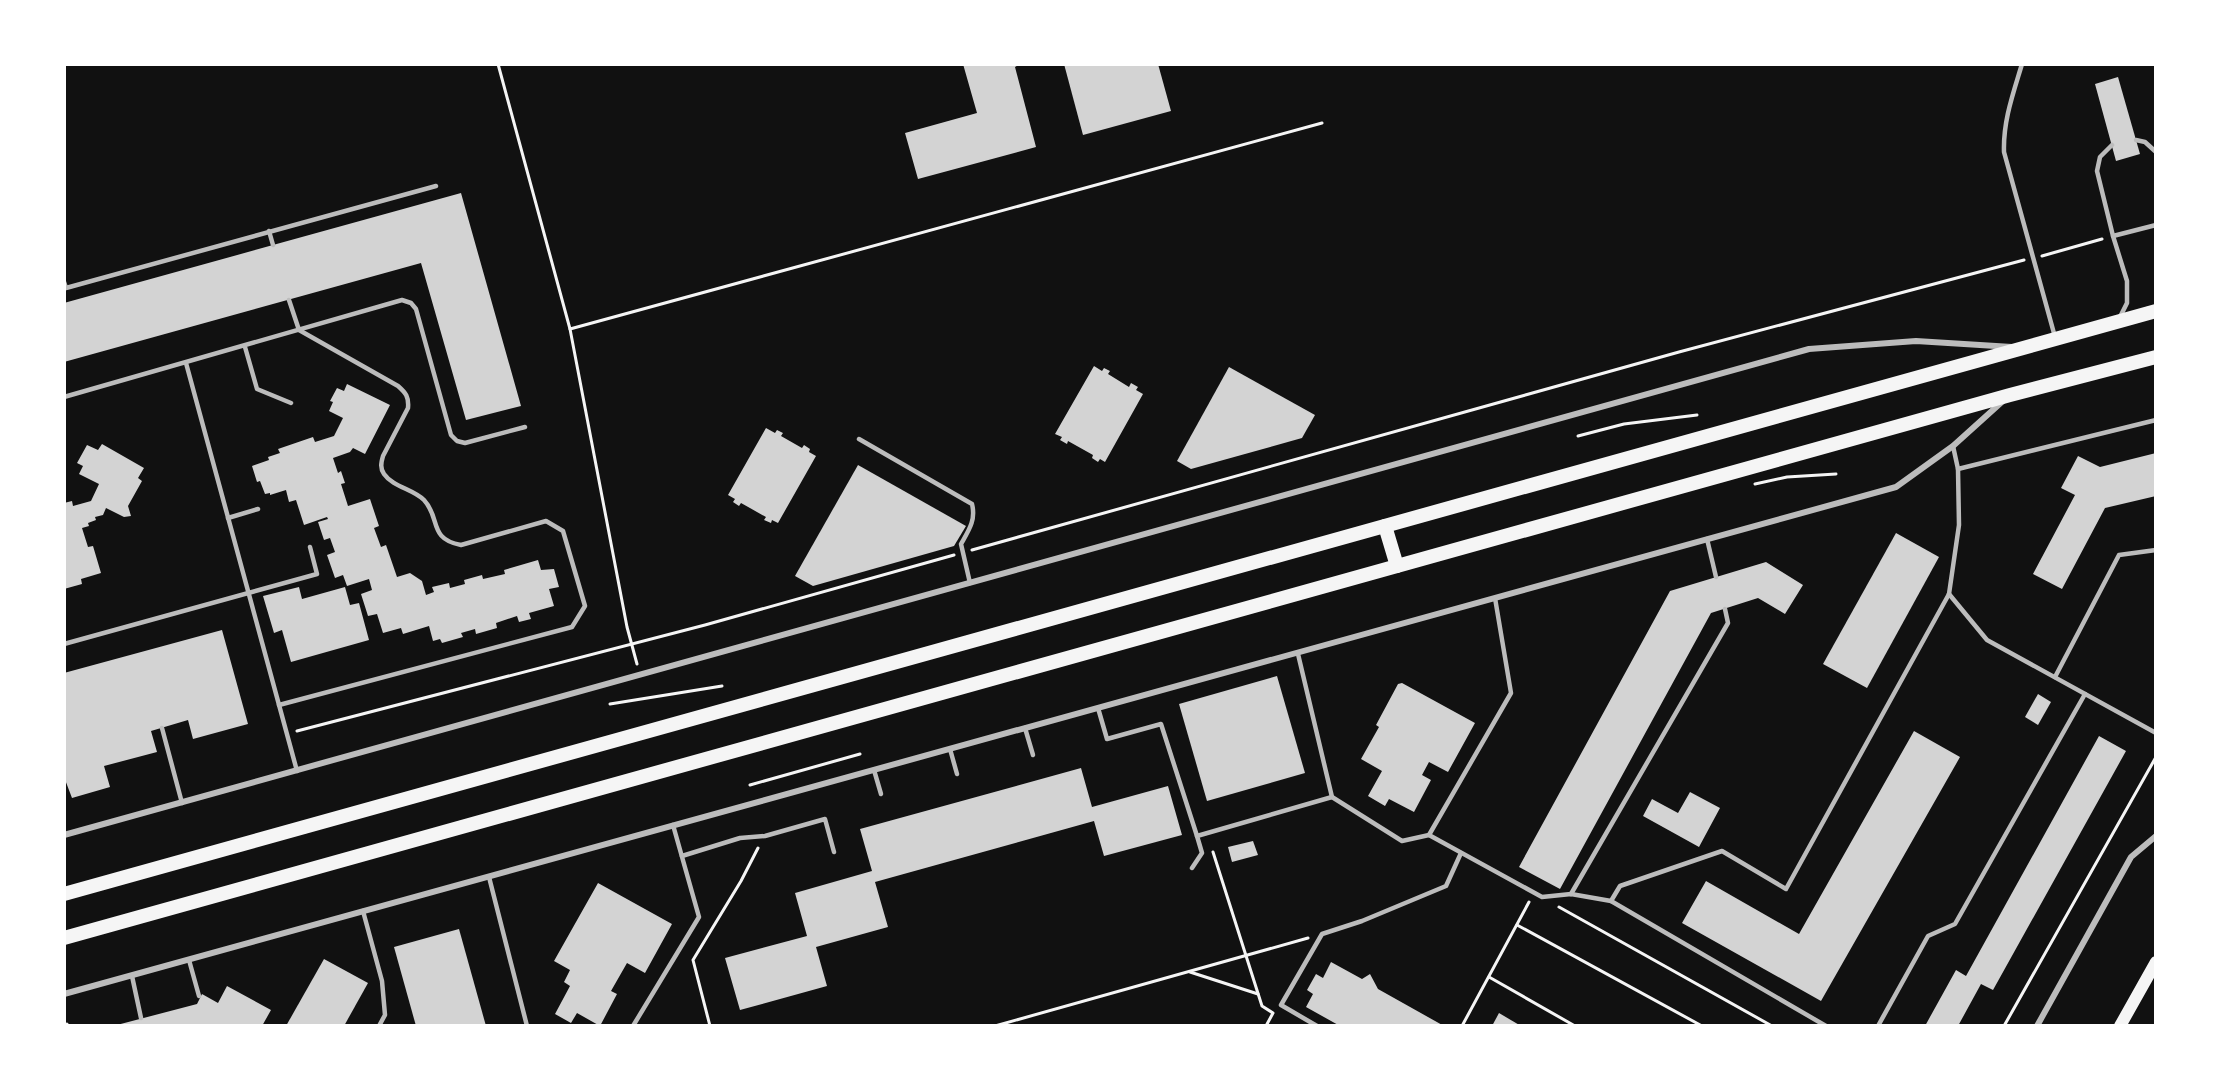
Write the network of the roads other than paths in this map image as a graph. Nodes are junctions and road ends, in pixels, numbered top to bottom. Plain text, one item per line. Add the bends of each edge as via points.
1 (2022, 64) edge
2 (2136, 140) dead end
3 (2112, 145) dead end
4 (2156, 152) edge
5 (436, 186) dead end
6 (2156, 225) edge
7 (269, 231) junction
8 (2113, 236) junction
9 (273, 245) dead end
10 (65, 286) edge
11 (289, 300) dead end
12 (2156, 311) edge
13 (2118, 321) junction
14 (299, 330) junction
15 (2055, 339) junction
16 (245, 347) junction
17 (2024, 348) junction
18 (2156, 357) edge
19 (186, 363) junction
20 (2010, 395) junction
21 (64, 397) edge
22 (291, 403) dead end
23 (2156, 420) edge
24 (525, 426) dead end
25 (860, 439) dead end
26 (1953, 446) junction
27 (1958, 469) junction
28 (258, 509) dead end
29 (228, 518) junction
30 (1385, 526) junction
31 (1707, 539) junction
32 (310, 547) dead end
33 (2156, 550) edge
34 (1396, 566) junction
35 (1716, 577) dead end
36 (970, 583) junction
37 (248, 594) junction
38 (1949, 594) junction
39 (1495, 598) junction
40 (1725, 609) dead end
41 (64, 644) edge
42 (1298, 654) junction
43 (2055, 677) junction
44 (2085, 694) junction
45 (279, 705) junction
46 (1098, 708) junction
47 (162, 728) dead end
48 (1025, 728) junction
49 (2156, 733) edge
50 (950, 749) junction
51 (1033, 755) dead end
52 (874, 770) junction
53 (297, 771) junction
54 (957, 774) dead end
55 (881, 794) dead end
56 (1332, 797) junction
57 (182, 803) junction
58 (674, 825) junction
59 (64, 835) edge
60 (1429, 835) junction
61 (1197, 836) junction
62 (2156, 836) edge
63 (834, 852) dead end
64 (1461, 853) junction
65 (682, 856) junction
66 (1192, 868) dead end
67 (489, 877) junction
68 (64, 894) edge
69 (1571, 894) junction
70 (1611, 901) junction
71 (363, 911) junction
72 (64, 938) edge
73 (189, 960) junction
74 (2156, 962) edge
75 (132, 976) junction
76 (64, 994) edge
77 (199, 996) dead end
78 (141, 1018) dead end
79 (379, 1026) edge
80 (527, 1026) edge
81 (633, 1026) edge
82 (1317, 1026) edge
83 (1826, 1026) edge
84 (1878, 1026) edge
85 (2037, 1026) edge
86 (2120, 1026) edge

1 - 15 lane via 2003,132 2004,152
2 - 4 lane
3 - 8 lane via 2100,157 2097,171
5 - 7 lane
6 - 8 lane
7 - 9 lane
7 - 10 lane
8 - 13 lane via 2127,281 2127,303
11 - 14 lane
12 - 13 main road
13 - 15 main road
14 - 16 lane
14 - 24 lane via 402,300 411,303 416,309 451,435 465,443
14 - 45 lane via 406,393 408,408 380,463 390,480 425,501 442,538 460,545 546,521 563,531 585,606 572,627
15 - 17 main road
16 - 19 lane
16 - 22 lane via 257,389
17 - 30 main road
17 - 36 street via 1916,341 1809,349
18 - 20 main road
19 - 21 lane
19 - 29 lane
20 - 26 street
20 - 34 main road
23 - 27 lane
25 - 36 lane via 972,504 972,523 961,544
26 - 27 lane
26 - 31 street via 1896,487
27 - 38 lane via 1959,525
28 - 29 lane
29 - 37 lane
30 - 34 main road
30 - 68 main road
31 - 35 lane
31 - 39 street
32 - 37 lane via 317,574
33 - 43 lane via 2119,555
34 - 72 main road
36 - 53 street
37 - 41 lane
37 - 45 lane
38 - 43 lane via 1987,640
38 - 70 lane via 1786,889 1722,851 1620,886
39 - 42 street
39 - 60 lane via 1511,693
40 - 69 lane via 1728,623
42 - 46 street
42 - 56 lane
43 - 44 lane
44 - 49 lane
44 - 84 lane via 1955,924 1928,936
45 - 53 lane
46 - 48 street
46 - 61 lane via 1107,739 1161,724
47 - 57 lane
48 - 50 street
48 - 51 lane
50 - 52 street
50 - 54 lane
52 - 55 lane
52 - 58 street
53 - 57 street
56 - 60 lane via 1402,841
56 - 61 lane
57 - 59 street
58 - 65 lane
58 - 67 street
60 - 64 lane
61 - 66 lane via 1202,853
62 - 85 street via 2131,857
63 - 65 lane via 825,819
64 - 69 lane via 1542,897
64 - 82 lane via 1446,886 1322,934 1281,1005
65 - 81 lane via 699,916
67 - 71 street
67 - 80 lane
69 - 70 lane
70 - 83 lane
71 - 73 street
71 - 79 lane via 382,981 385,1015
73 - 75 street
73 - 77 lane
74 - 86 main road
75 - 76 street
75 - 78 lane

